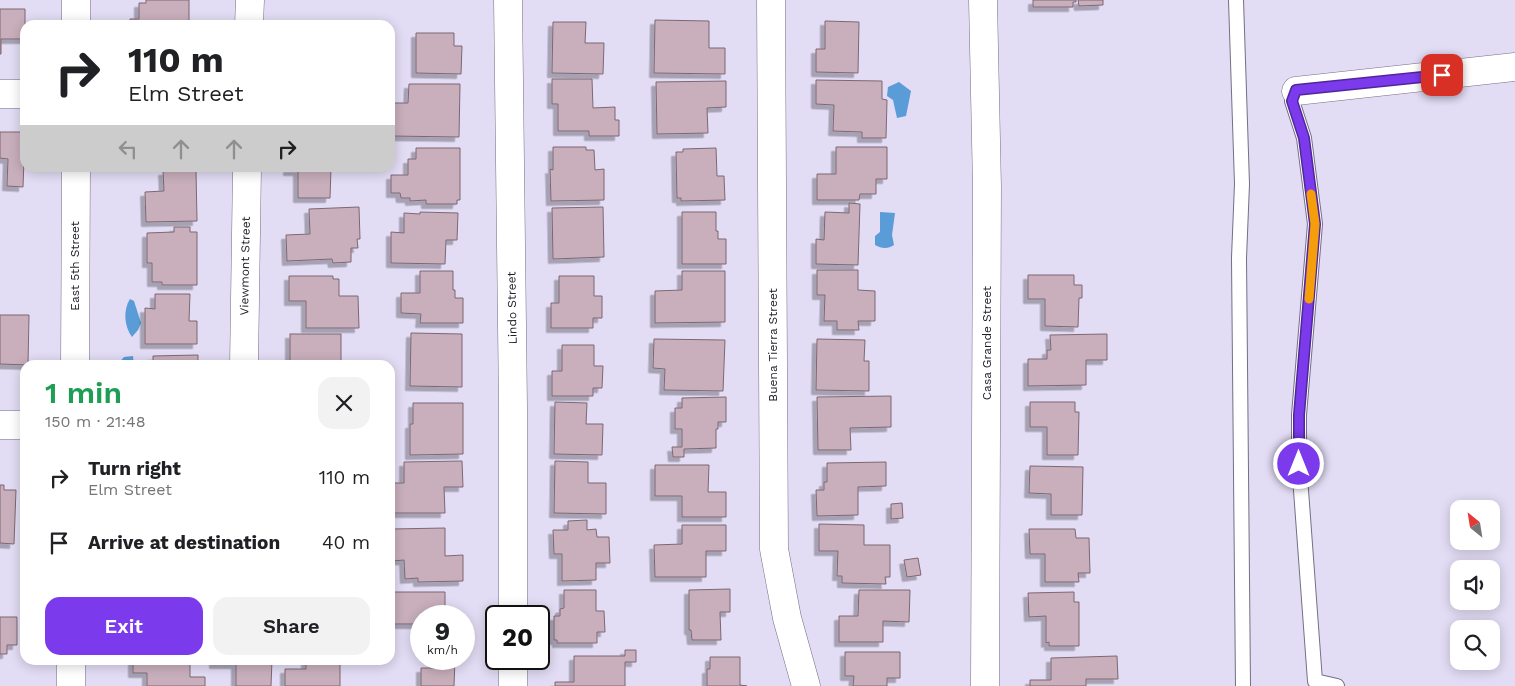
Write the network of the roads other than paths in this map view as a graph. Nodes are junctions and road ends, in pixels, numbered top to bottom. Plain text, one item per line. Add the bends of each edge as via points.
1 (76, 0) edge
2 (250, 0) edge
3 (508, 0) edge
4 (771, 0) edge
5 (982, 0) edge
6 (1236, 0) edge
7 (76, 20) edge
8 (249, 20) edge
9 (1515, 67) edge
10 (1296, 90) joint
11 (0, 94) edge
12 (20, 94) edge
13 (76, 172) edge
14 (247, 172) edge
15 (75, 360) edge
16 (244, 360) edge
17 (0, 425) edge
18 (20, 425) edge
19 (513, 605) edge
20 (72, 665) edge
21 (513, 670) edge
22 (71, 686) edge
23 (513, 686) edge
24 (806, 686) edge
25 (985, 686) edge
26 (1243, 686) edge
27 (1337, 686) edge

1 - 7 street
2 - 8 street
3 - 19 street, Lindo Street
4 - 24 street, Buena Tierra Street via 774,549 787,618
5 - 25 street, Casa Grande Street via 987,187
6 - 26 lane via 1242,184 1239,258
9 - 10 street
10 - 27 lane via 1292,101 1304,138 1315,224 1299,415 1299,464 1315,681
11 - 12 street
13 - 15 street, East 5th Street
14 - 16 street, Viewmont Street
17 - 18 street
20 - 22 street
21 - 23 street

